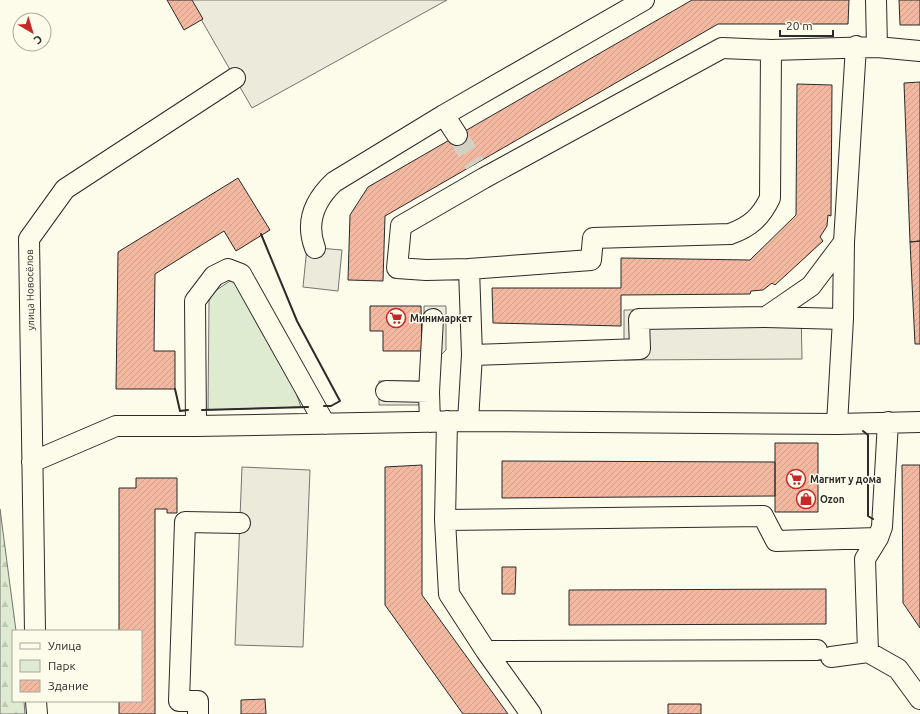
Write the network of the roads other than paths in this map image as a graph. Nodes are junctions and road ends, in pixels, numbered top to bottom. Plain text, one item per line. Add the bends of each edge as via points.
1 (644, 0) edge
2 (876, 0) edge
3 (856, 46) junction
4 (877, 47) junction
5 (771, 50) junction
6 (920, 51) edge
7 (235, 78) dead end
8 (444, 115) junction
9 (457, 135) tunnel mouth
10 (844, 242) junction
11 (315, 248) dead end
12 (469, 268) junction
13 (766, 317) junction
14 (843, 318) junction
15 (433, 319) dead end
16 (472, 355) junction
17 (386, 391) dead end
18 (429, 392) junction
19 (438, 421) junction
20 (468, 421) junction
21 (888, 422) junction
22 (920, 422) edge
23 (325, 424) junction
24 (836, 424) junction
25 (196, 426) junction
26 (32, 462) junction
27 (444, 520) junction
28 (240, 523) dead end
29 (878, 538) junction
30 (35, 630) edge
31 (486, 651) junction
32 (868, 652) junction
33 (920, 699) edge
34 (36, 702) edge
35 (36, 714) edge
36 (198, 714) edge
37 (531, 714) edge

1 - 8 street
2 - 4 street
3 - 4 street
3 - 5 street
3 - 10 street
4 - 6 street
5 - 12 street via 770,198 755,222 743,230 730,234 593,238 591,260
5 - 12 street via 722,48 480,171 401,226 397,268
7 - 26 street, улица Новосёлов via 65,189 29,239
8 - 9 street
8 - 11 street via 334,182 323,193 314,207 310,223 311,239
10 - 13 street via 811,286
10 - 14 street
12 - 16 street
13 - 14 street
13 - 16 street via 639,320 640,349
14 - 24 street
15 - 18 street
16 - 20 street
17 - 18 street
18 - 19 street
19 - 20 street
19 - 23 street
19 - 27 street
20 - 24 street
21 - 22 street
21 - 24 street
21 - 29 street via 882,527
23 - 25 street
23 - 25 street via 241,274 228,268 214,276 195,301
25 - 26 street via 116,426
26 - 30 street, улица Новосёлов
27 - 29 street via 763,516 776,541
27 - 31 street via 449,594
28 - 36 street via 185,522 179,701 198,701
29 - 32 street via 865,559
31 - 32 street
31 - 37 street
32 - 33 street via 898,669
34 - 35 street

